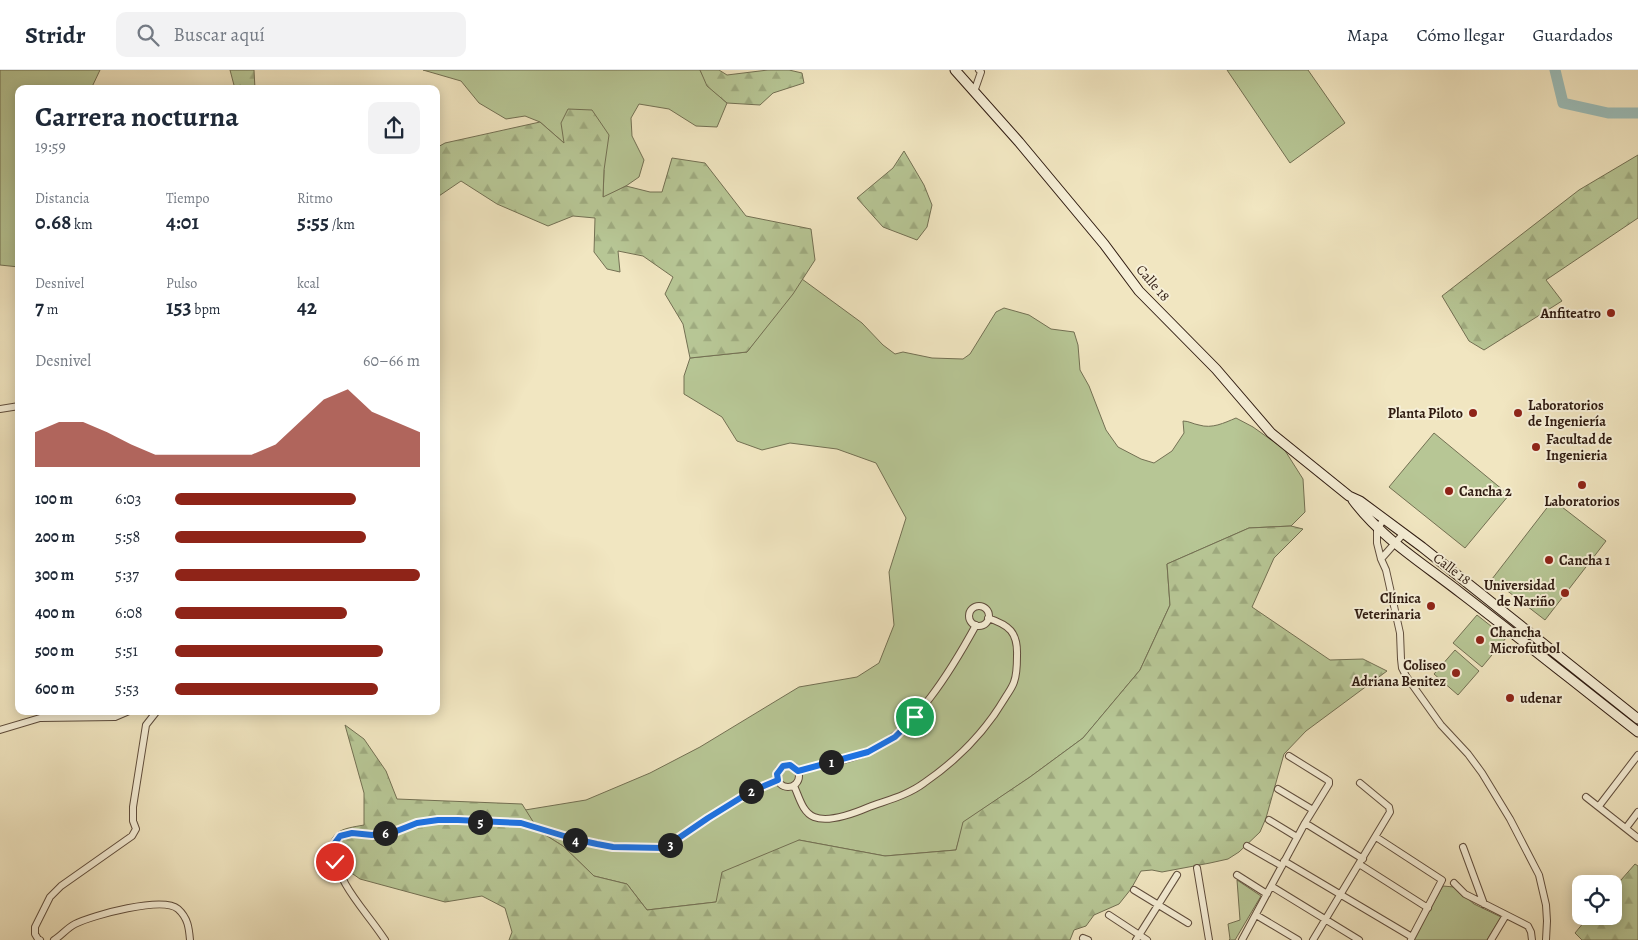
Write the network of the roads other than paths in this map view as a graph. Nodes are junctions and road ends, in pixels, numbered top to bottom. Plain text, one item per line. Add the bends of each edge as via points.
1 (957, 71) edge
2 (980, 71) edge
3 (974, 92) junction
4 (15, 407) edge
5 (0, 409) edge
6 (1350, 496) junction
7 (1384, 519) junction
8 (1377, 529) junction
9 (1404, 533) junction
10 (1394, 543) junction
11 (1381, 560) junction
12 (988, 618) junction
13 (976, 625) junction
14 (120, 715) edge
15 (154, 715) edge
16 (1638, 719) edge
17 (0, 730) edge
18 (1638, 732) edge
19 (1638, 755) edge
20 (1289, 756) dead end
21 (798, 771) junction
22 (778, 780) junction
23 (1360, 783) dead end
24 (794, 786) junction
25 (1278, 789) dead end
26 (1586, 797) dead end
27 (1599, 806) junction
28 (1313, 810) junction
29 (1638, 812) edge
30 (1268, 820) dead end
31 (1305, 823) junction
32 (1626, 828) junction
33 (1297, 837) junction
34 (1376, 837) junction
35 (1638, 838) edge
36 (1247, 846) dead end
37 (1463, 846) dead end
38 (1361, 862) junction
39 (1283, 863) junction
40 (1197, 868) dead end
41 (1177, 875) dead end
42 (1237, 875) dead end
43 (1454, 883) dead end
44 (1271, 886) junction
45 (1134, 890) dead end
46 (1267, 894) junction
47 (1341, 894) junction
48 (1484, 904) junction
49 (1159, 905) junction
50 (1428, 908) junction
51 (1108, 914) dead end
52 (1256, 915) junction
53 (1506, 915) junction
54 (1326, 919) junction
55 (1188, 923) dead end
56 (1137, 938) edge
57 (1411, 938) edge
58 (40, 940) edge
59 (54, 940) edge
60 (190, 940) edge
61 (385, 940) edge
62 (1147, 940) edge
63 (1209, 940) edge
64 (1242, 940) edge
65 (1298, 940) edge
66 (1313, 940) edge
67 (1359, 940) edge
68 (1491, 940) edge
69 (1532, 940) edge
70 (1546, 940) edge

1 - 3 main road, Calle 18
2 - 3 street
3 - 6 main road, Calle 18 via 1104,244 1139,291 1216,369 1271,432
4 - 5 street
6 - 7 main road, Calle 18
6 - 8 main road, Calle 18
7 - 8 street
7 - 9 main road, Calle 18
8 - 10 main road, Calle 18
8 - 11 street
9 - 10 street
9 - 16 main road, Calle 18
10 - 11 street
10 - 18 main road, Calle 18
11 - 70 street via 1400,633 1402,668 1441,725 1482,773 1510,819 1539,875 1546,905
12 - 13 street via 985,624
12 - 13 street via 986,609 974,608 969,615
12 - 24 street via 1001,622 1013,632 1018,646 1014,683 981,733 939,772 890,800 835,818 814,817 805,810
13 - 21 street via 938,686 895,737 868,752
14 - 17 street via 40,718
15 - 58 street via 146,725 133,807 136,829 132,836 50,897 35,927 35,934
19 - 27 street
20 - 28 street via 1329,782
21 - 22 street via 790,765 783,766 777,774
21 - 24 street via 799,779
22 - 24 street via 783,786
22 - 61 street via 750,792 664,848 613,847 521,823 458,820 417,823 394,832 372,835 352,833 340,836 332,847 335,862 350,894
23 - 34 street via 1391,809
25 - 28 street
26 - 27 street
27 - 32 street
28 - 31 street
29 - 32 street
30 - 33 street
31 - 33 street
31 - 38 street
32 - 35 street
33 - 39 street
34 - 38 street
34 - 50 street via 1441,878 1442,883
36 - 39 street
37 - 48 street
38 - 47 street
38 - 50 street
39 - 44 street
39 - 47 street
40 - 63 street
41 - 49 street
42 - 46 street
43 - 48 street via 1465,894
44 - 46 street
44 - 54 street
45 - 49 street
46 - 52 street
47 - 54 street
47 - 57 street
48 - 53 street
49 - 55 street
49 - 56 street
50 - 57 street
51 - 56 street
52 - 64 street
52 - 65 street
53 - 68 street
53 - 69 street via 1528,926
54 - 66 street
54 - 67 street
56 - 62 street
59 - 60 street via 74,925 91,918 163,903 177,908 184,916 189,925

